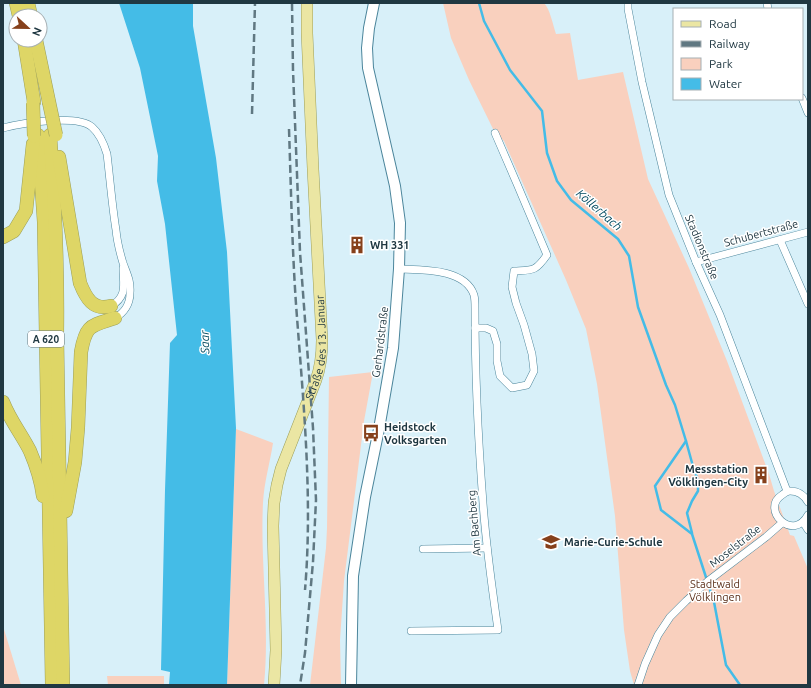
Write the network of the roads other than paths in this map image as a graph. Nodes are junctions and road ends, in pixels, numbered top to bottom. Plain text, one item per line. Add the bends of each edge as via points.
1 (308, 3) edge
2 (374, 3) edge
3 (628, 3) edge
4 (25, 48) edge
5 (37, 48) edge
6 (803, 100) edge
7 (40, 102) junction
8 (808, 113) edge
9 (3, 128) edge
10 (495, 133) dead end
11 (44, 136) junction
12 (808, 232) edge
13 (3, 237) edge
14 (780, 240) junction
15 (696, 262) junction
16 (123, 264) junction
17 (399, 268) junction
18 (808, 304) edge
19 (113, 312) junction
20 (475, 328) junction
21 (3, 402) edge
22 (787, 491) junction
23 (808, 502) edge
24 (808, 515) edge
25 (803, 522) junction
26 (782, 523) junction
27 (808, 530) edge
28 (55, 543) junction
29 (488, 548) junction
30 (423, 549) dead end
31 (411, 631) dead end
32 (52, 685) edge
33 (63, 685) edge
34 (274, 685) edge
35 (352, 685) edge
36 (638, 685) edge

1 - 34 main road, Straße des 13. Januar via 307,34 322,355 316,380 281,469 274,503
2 - 17 street, Gerhardstraße via 367,48 368,68 396,186 400,223
3 - 15 street, Stadionstraße via 642,82 669,196
4 - 7 highway, A 620 via 32,87
5 - 7 highway, A 620 via 42,75
6 - 8 street
7 - 11 highway, A 620, bridge
9 - 16 street via 72,120 91,126 98,133 106,154
10 - 20 street via 547,256 533,270 514,271 512,287 532,354 534,371 527,385 512,388 500,376 493,331
11 - 13 highway via 26,211 14,231
11 - 19 highway via 83,292 97,307
11 - 28 highway, A 620 via 44,222
12 - 14 street, Schubertstraße
14 - 15 street, Schubertstraße
14 - 18 street
15 - 22 street, Stadionstraße via 720,315
16 - 19 street via 123,292
16 - 19 street via 130,283 130,299 123,312
17 - 20 street, Am Bachberg via 443,272 456,276 468,285 474,295
17 - 35 street, Gerhardstraße via 393,348 352,576
19 - 28 highway via 88,330 84,341 75,462
20 - 29 street, Am Bachberg via 478,429
21 - 28 highway via 30,451 41,482
22 - 23 street via 796,491 804,495
22 - 26 street via 778,497 774,506 776,516
24 - 25 street
25 - 26 street via 796,525
25 - 27 street
26 - 36 street, Moselstraße via 708,580 670,617 656,640
28 - 32 highway, A 620
28 - 33 highway, A 620
29 - 30 street
29 - 31 street, Am Bachberg via 498,630

